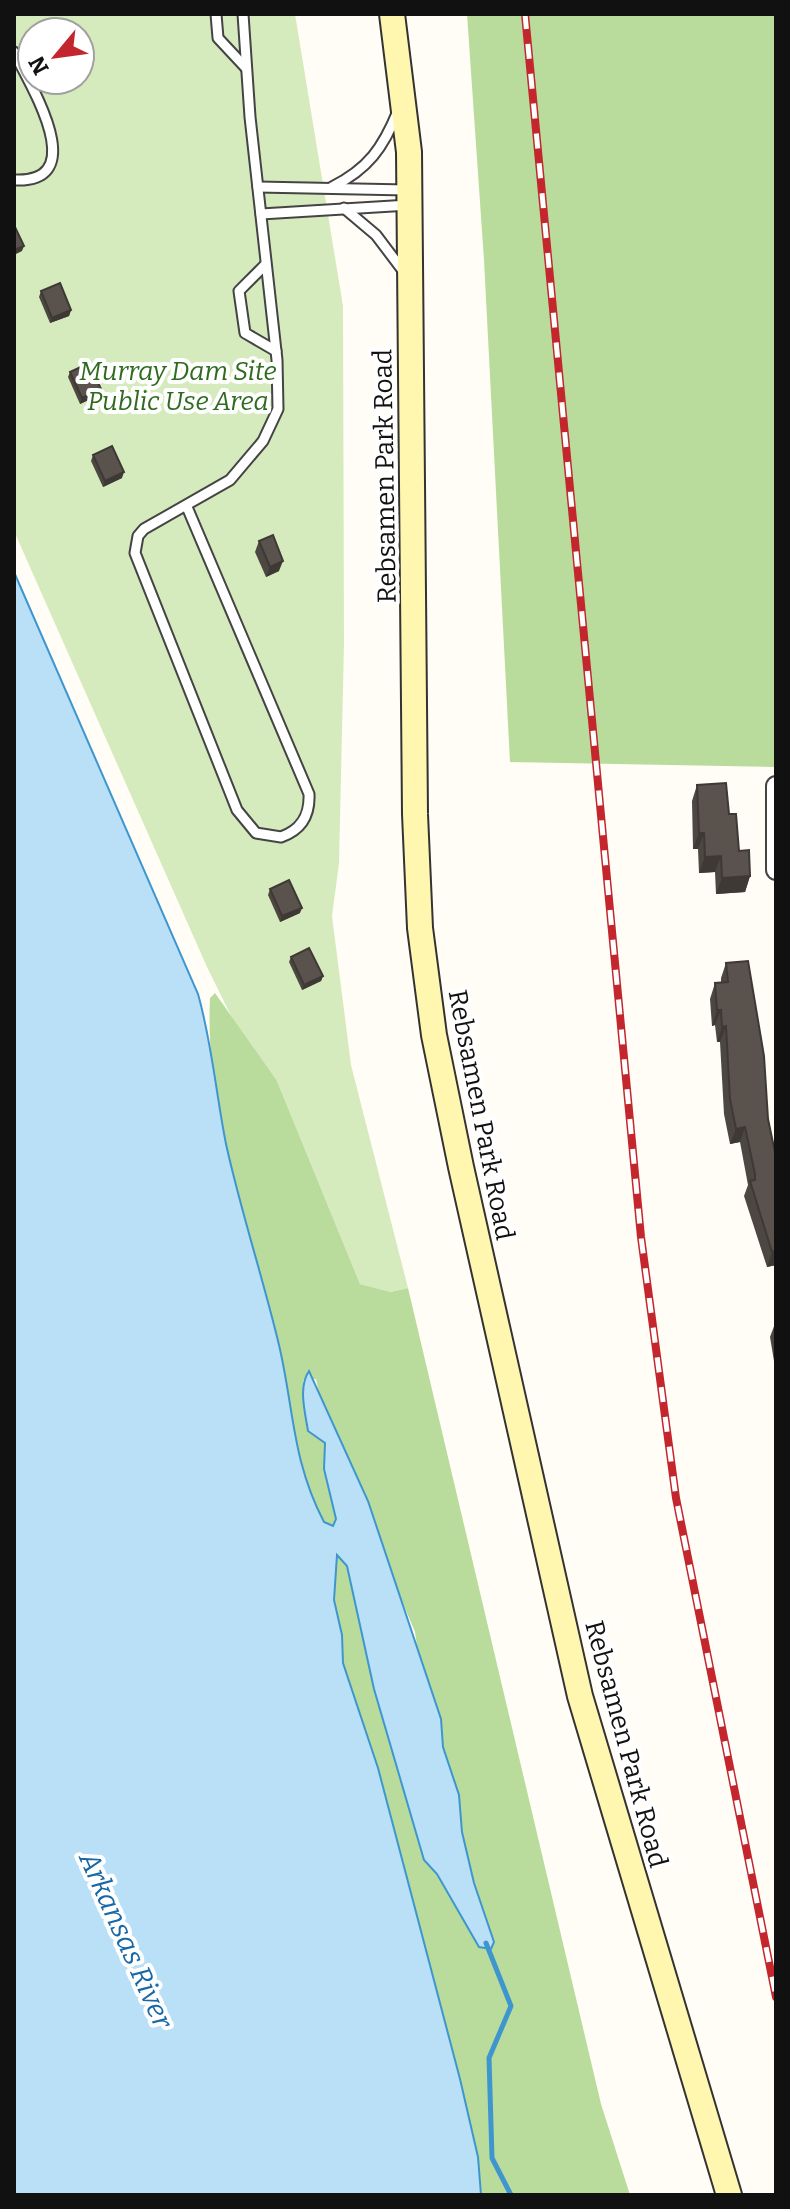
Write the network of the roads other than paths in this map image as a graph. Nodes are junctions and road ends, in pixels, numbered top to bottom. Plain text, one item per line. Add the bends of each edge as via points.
1 (216, 14) edge
2 (243, 14) edge
3 (392, 14) edge
4 (14, 52) edge
5 (246, 68) junction
6 (404, 97) junction
7 (14, 180) edge
8 (258, 187) junction
9 (332, 187) junction
10 (411, 198) junction
11 (344, 208) junction
12 (261, 214) junction
13 (265, 265) junction
14 (411, 283) junction
15 (276, 351) junction
16 (187, 507) junction
17 (776, 786) edge
18 (776, 870) edge
19 (729, 2195) edge

1 - 5 lane via 218,38
2 - 5 lane
3 - 6 street, Rebsamen Park Road
4 - 7 lane via 54,141 46,169 31,179
5 - 8 lane
6 - 9 lane via 375,157
6 - 10 street, Rebsamen Park Road
8 - 9 lane
8 - 12 lane
9 - 10 lane
10 - 11 lane
10 - 14 street, Rebsamen Park Road
11 - 12 lane
11 - 14 lane via 376,235
12 - 13 lane
13 - 15 lane
13 - 15 lane via 239,291 245,333
14 - 19 street, Rebsamen Park Road via 415,814 420,928 434,1035 583,1709
15 - 16 lane via 279,395 271,428 230,480
16 - 16 lane via 144,529 136,543 136,562 237,810 249,829 281,837 302,823 309,794
17 - 18 street

